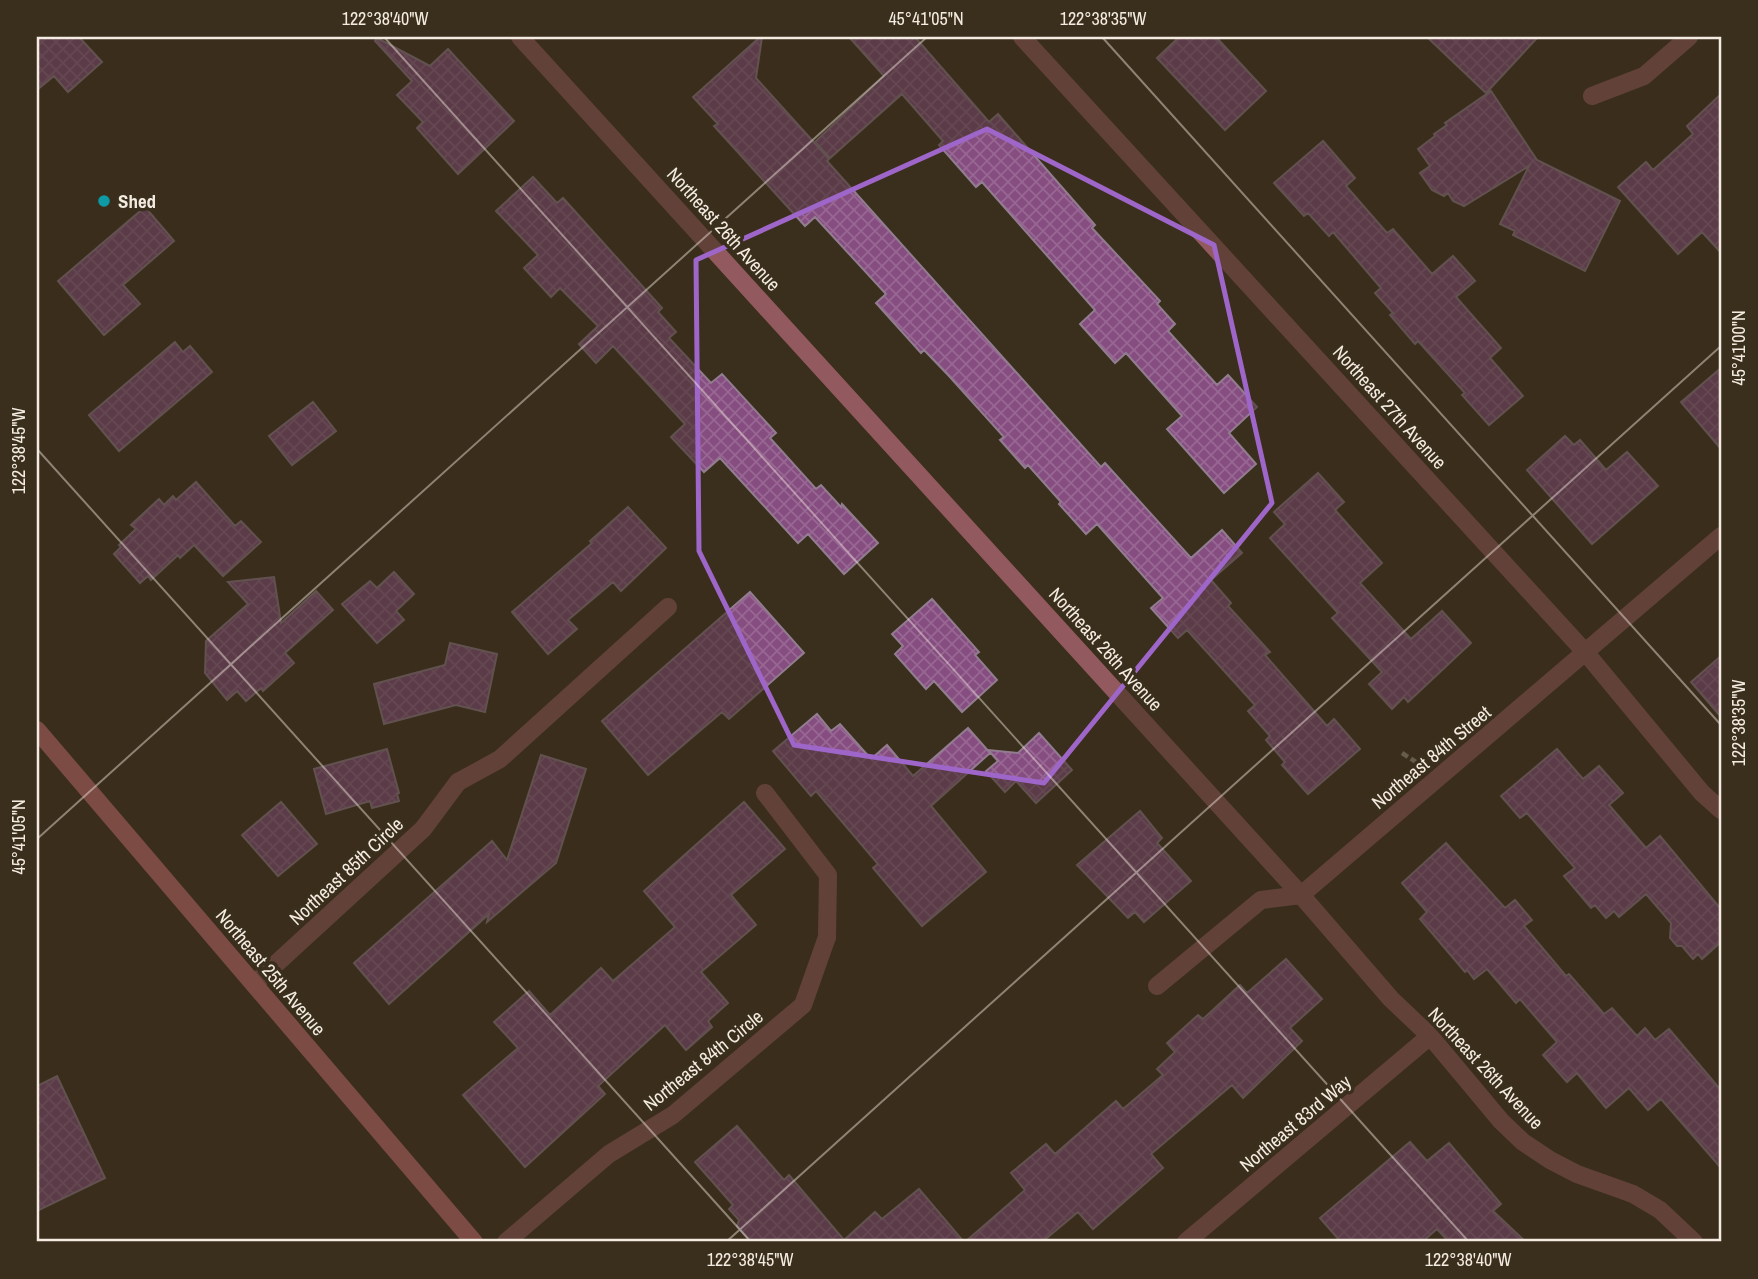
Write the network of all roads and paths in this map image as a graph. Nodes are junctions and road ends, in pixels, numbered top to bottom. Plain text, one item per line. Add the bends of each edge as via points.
1 (520, 37) edge
2 (1023, 37) edge
3 (1689, 37) edge
4 (1592, 96) dead end
5 (1721, 536) edge
6 (668, 607) dead end
7 (1587, 653) junction
8 (37, 730) edge
9 (765, 793) dead end
10 (1721, 810) edge
11 (1301, 895) junction
12 (254, 984) junction
13 (1157, 986) dead end
14 (1430, 1036) junction
15 (474, 1242) edge
16 (506, 1242) edge
17 (1186, 1242) edge
18 (1694, 1242) edge

1 - 11 street, Northeast 26th Avenue
2 - 7 street, Northeast 27th Avenue
3 - 4 street via 1644,76
5 - 7 street, Northeast 84th Street
6 - 12 street, Northeast 85th Circle via 500,759 458,782 423,829
7 - 10 street, Northeast 27th Avenue
7 - 11 street, Northeast 84th Street
8 - 12 street, Northeast 25th Avenue
9 - 16 street, Northeast 84th Circle via 828,875 827,937 803,1004 673,1115 609,1154
11 - 13 street via 1261,900
11 - 14 street, Northeast 26th Avenue via 1391,999
12 - 15 street, Northeast 25th Avenue
14 - 17 street, Northeast 83rd Way
14 - 18 street, Northeast 26th Avenue via 1523,1142 1577,1174 1660,1210

